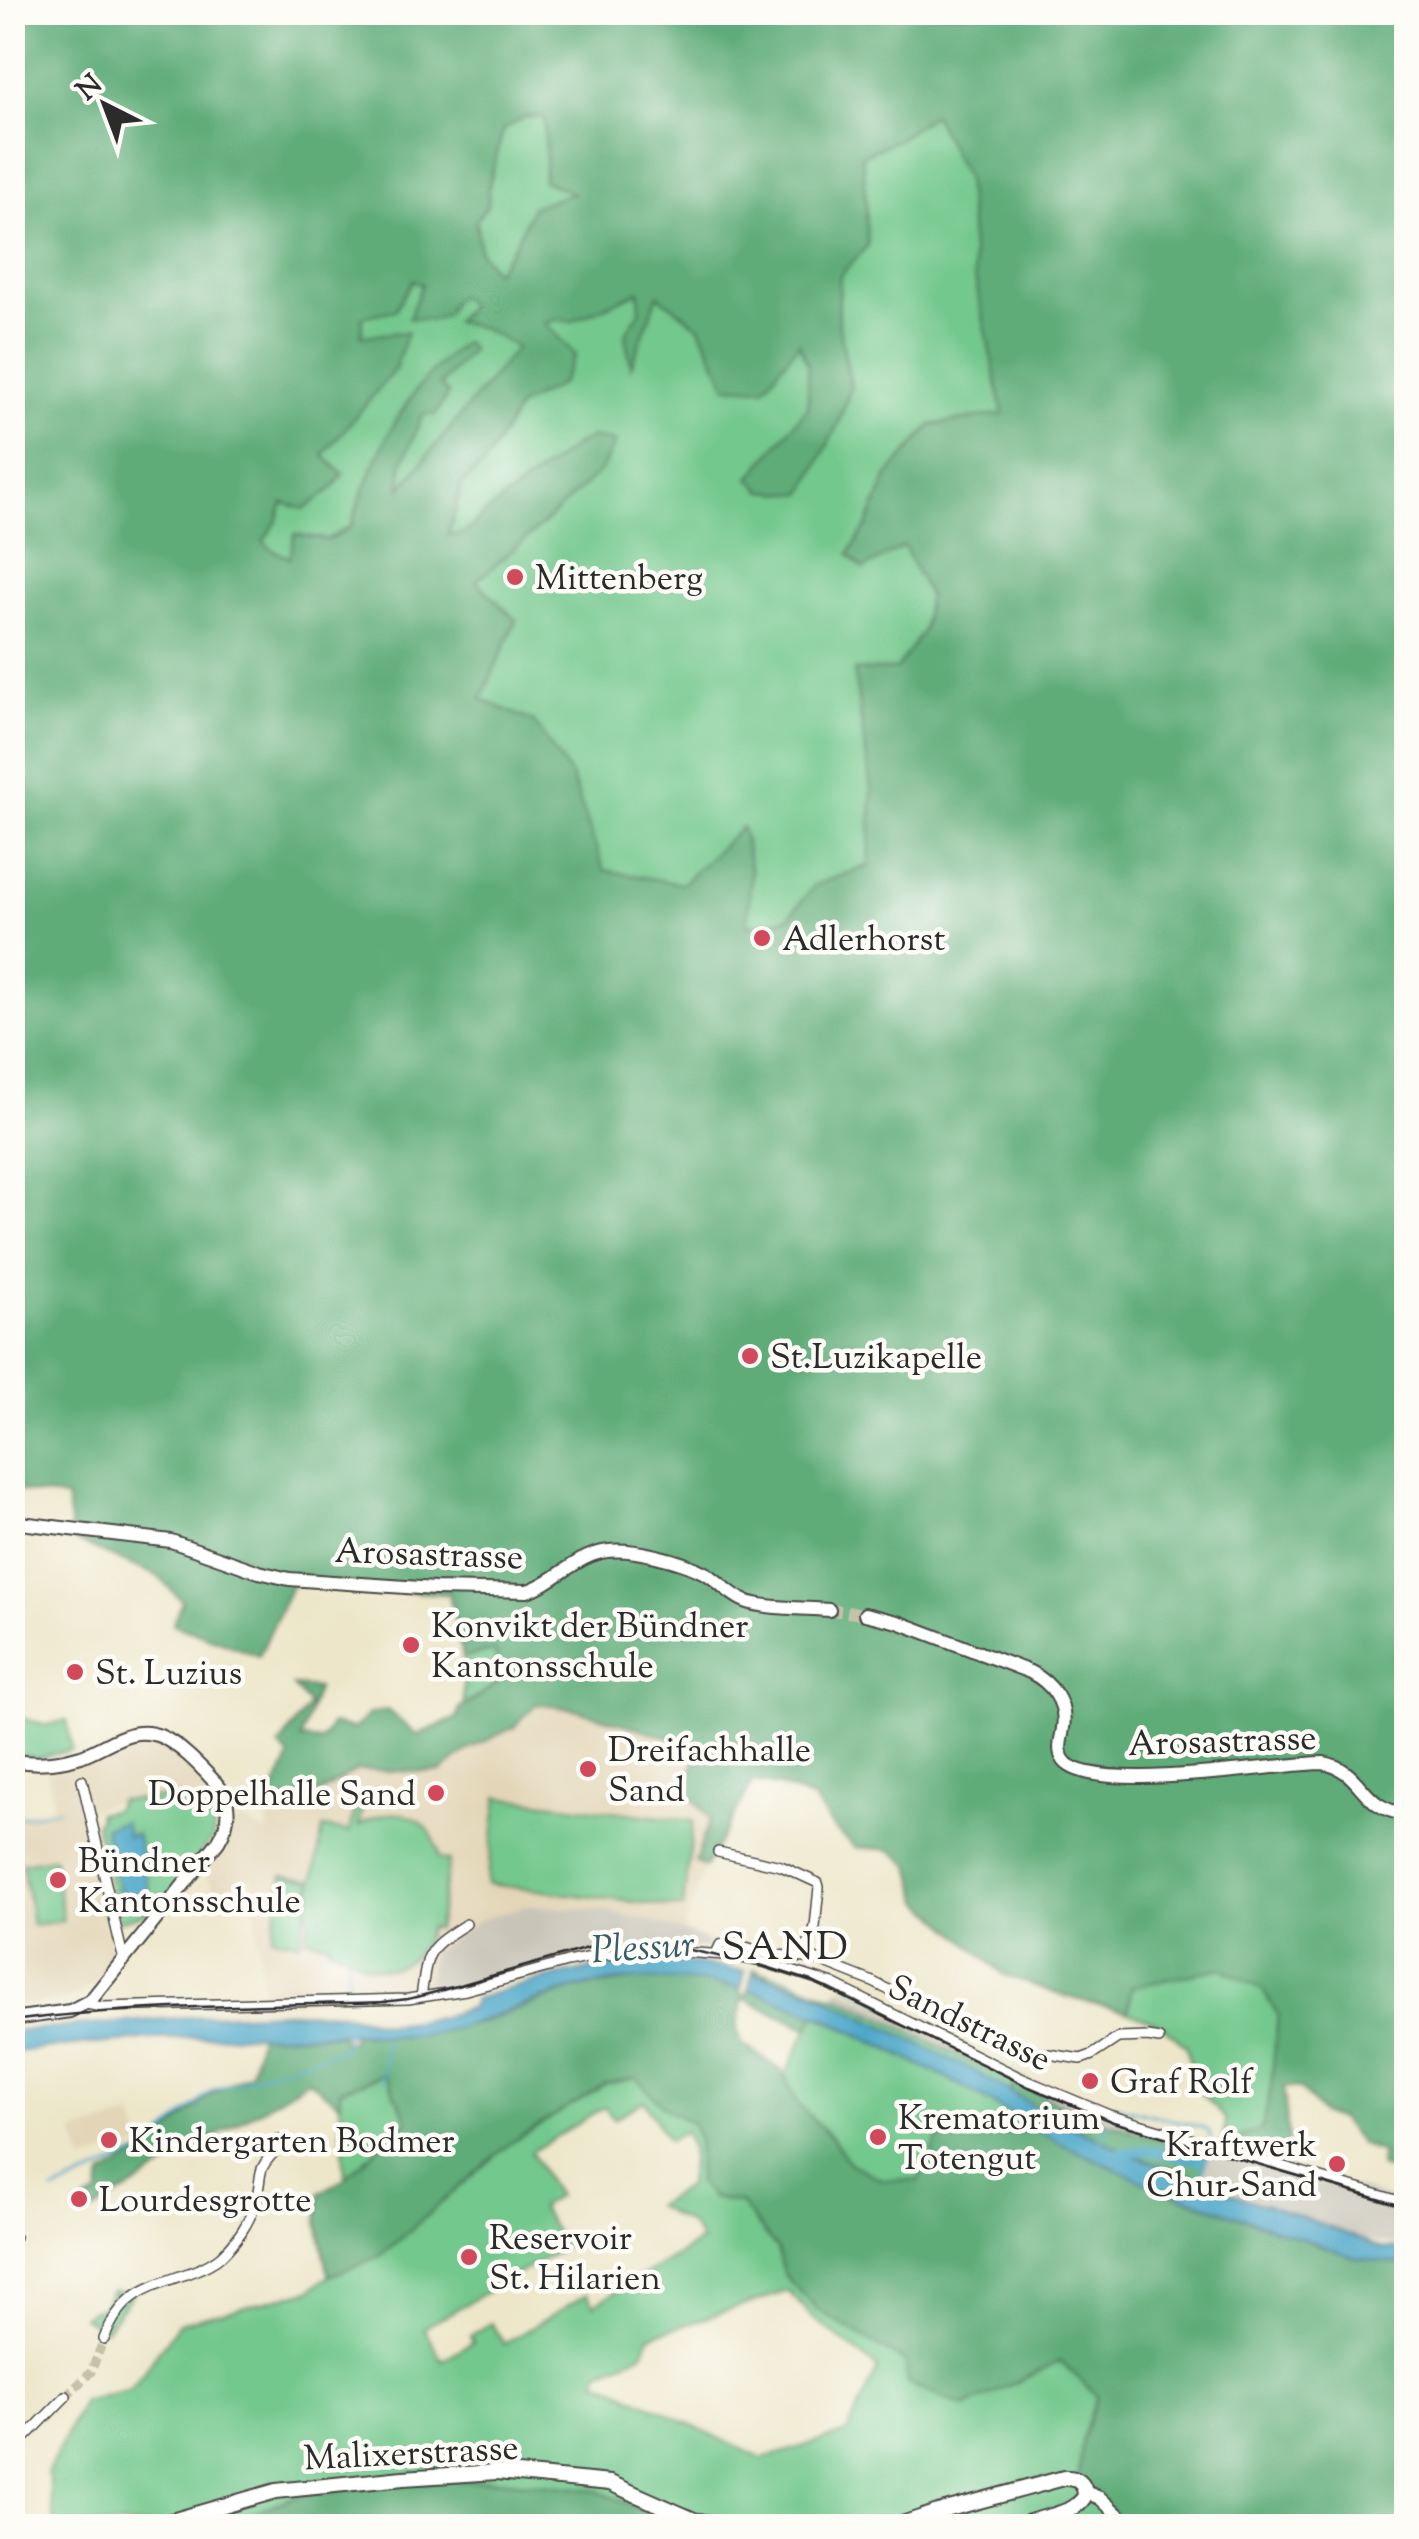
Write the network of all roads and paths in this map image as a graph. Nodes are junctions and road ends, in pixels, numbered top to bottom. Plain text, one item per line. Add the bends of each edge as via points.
1 (12, 1522) edge
2 (829, 1610) tunnel mouth
3 (865, 1614) tunnel mouth
4 (12, 1760) edge
5 (82, 1780) dead end
6 (1406, 1814) edge
7 (718, 1852) dead end
8 (466, 1924) dead end
9 (716, 1954) junction
10 (803, 1956) junction
11 (126, 1957) junction
12 (421, 1998) junction
13 (86, 2004) junction
14 (12, 2019) edge
15 (1159, 2039) dead end
16 (278, 2140) dead end
17 (1406, 2203) edge
18 (104, 2339) tunnel mouth
19 (66, 2396) tunnel mouth
20 (12, 2452) edge
21 (1085, 2492) junction
22 (154, 2526) edge
23 (728, 2526) edge
24 (896, 2526) edge
25 (1019, 2526) edge
26 (1128, 2526) edge

1 - 2 main road, Arosastrasse via 171,1541 278,1577 449,1590 527,1590 591,1555 631,1551 697,1569 750,1603
3 - 6 main road, Arosastrasse via 1040,1677 1062,1704 1060,1751 1074,1768 1163,1776 1332,1765 1382,1809
4 - 11 main road via 60,1762 148,1732 170,1741 223,1791 228,1811 222,1836
5 - 11 street
7 - 10 street via 818,1882 816,1924
8 - 12 street via 432,1948
9 - 10 street via 730,1942
9 - 12 street, Sandstrasse via 602,1955
9 - 17 street, Sandstrasse via 832,1984 1109,2115
10 - 15 street via 1026,2050 1078,2059 1118,2038
11 - 13 main road
12 - 13 street, Sandstrasse
13 - 14 main road
16 - 18 street via 279,2148 261,2168 251,2214 224,2253 130,2298
19 - 20 street
21 - 24 main road via 1078,2480 1064,2478
21 - 25 main road via 1076,2508
21 - 26 main road
22 - 23 main road, Malixerstrasse via 276,2491 506,2472 610,2483 694,2520

